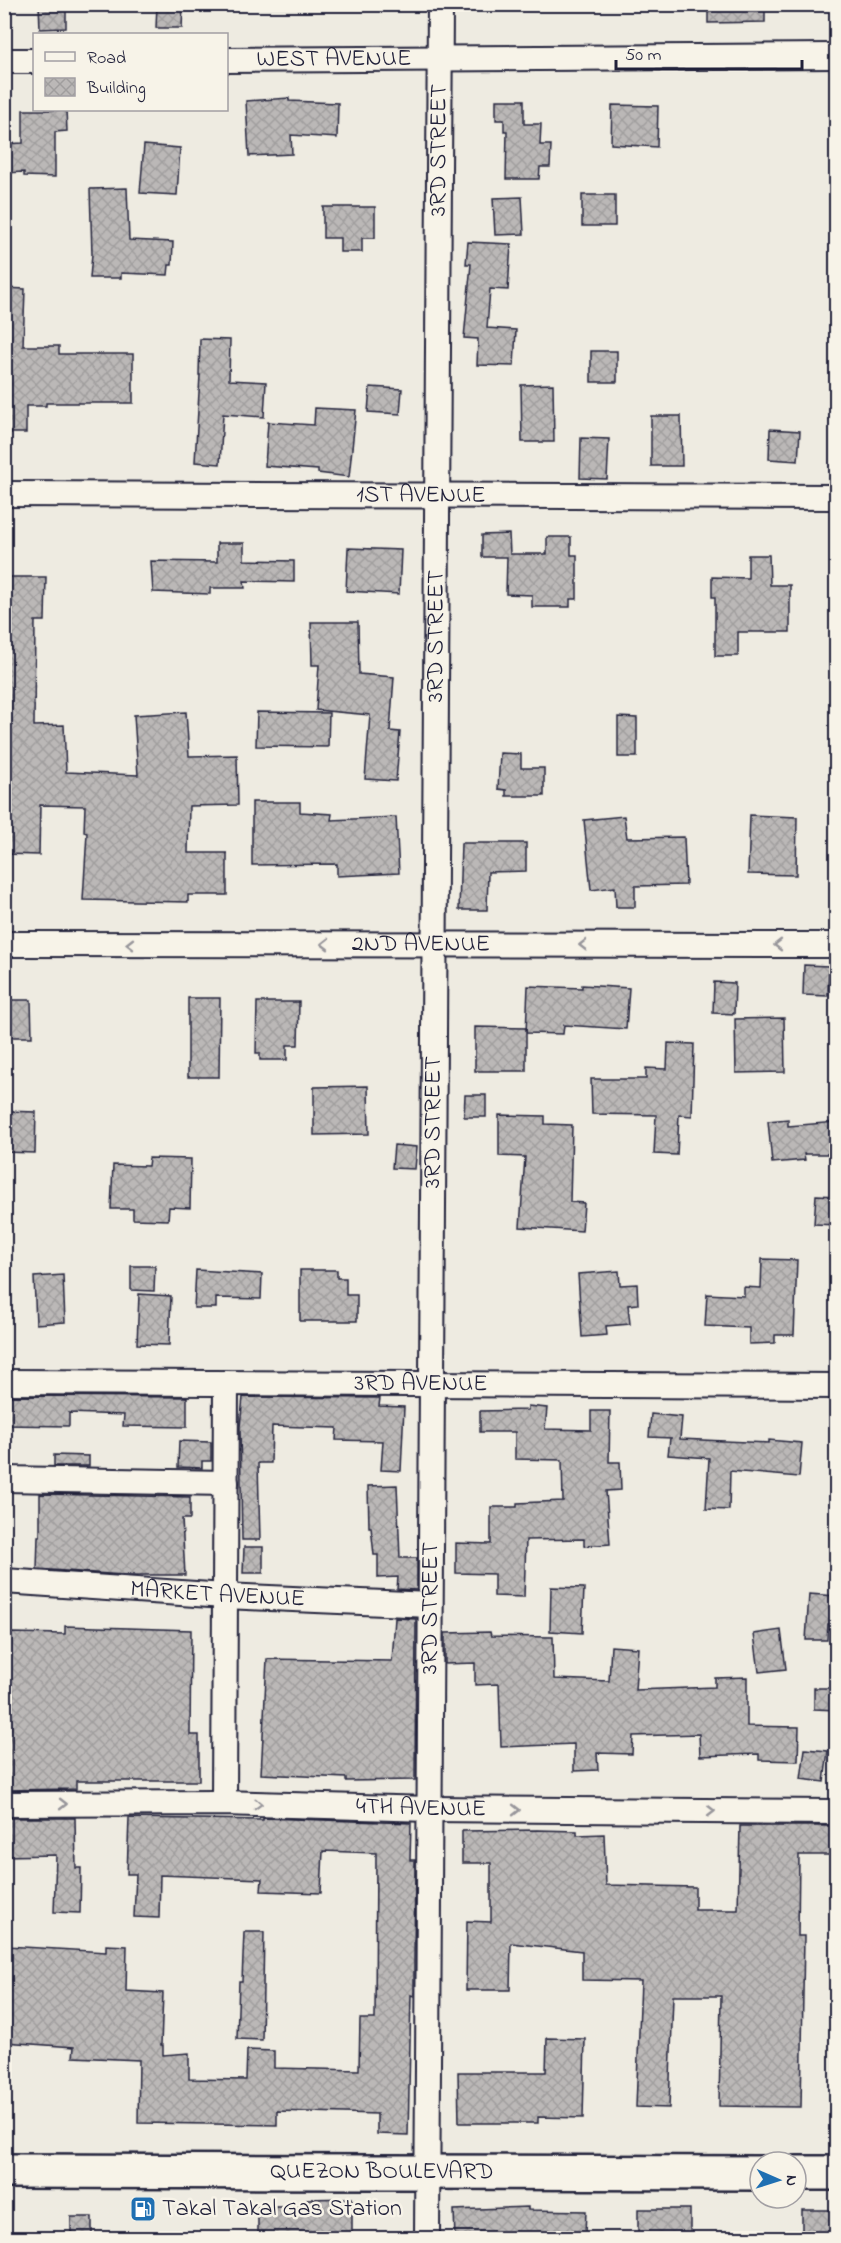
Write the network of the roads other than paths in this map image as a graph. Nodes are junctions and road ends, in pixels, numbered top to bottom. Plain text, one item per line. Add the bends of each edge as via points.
1 (440, 4) edge
2 (837, 56) edge
3 (439, 58) junction
4 (228, 60) edge
5 (4, 61) edge
6 (33, 61) edge
7 (4, 494) edge
8 (437, 496) junction
9 (837, 497) edge
10 (4, 944) edge
11 (434, 945) junction
12 (837, 945) edge
13 (4, 1382) edge
14 (226, 1383) junction
15 (432, 1384) junction
16 (837, 1386) edge
17 (4, 1479) edge
18 (226, 1483) junction
19 (4, 1581) edge
20 (225, 1596) junction
21 (430, 1605) junction
22 (224, 1803) junction
23 (4, 1804) edge
24 (429, 1809) junction
25 (837, 1812) edge
26 (4, 2171) edge
27 (427, 2172) junction
28 (748, 2173) edge
29 (808, 2173) edge
30 (837, 2173) edge
31 (427, 2238) edge

1 - 3 street, 3RD STREET
2 - 3 street, WEST AVENUE
3 - 4 street, WEST AVENUE
3 - 8 street, 3RD STREET
5 - 6 street
7 - 8 street, 1ST AVENUE
8 - 9 street, 1ST AVENUE
8 - 11 street, 3RD STREET
11 -> 10 street, 2ND AVENUE
12 -> 11 street, 2ND AVENUE
11 - 15 street, 3RD STREET
13 - 14 street, 3RD AVENUE
14 - 15 street, 3RD AVENUE
14 - 18 street
15 - 16 street, 3RD AVENUE
15 - 21 street, 3RD STREET
17 - 18 street
18 - 20 street
19 - 20 street, MARKET AVENUE
20 - 21 street, MARKET AVENUE
20 - 22 street
21 - 24 street, 3RD STREET
23 -> 22 street, 4TH AVENUE
22 -> 24 street, 4TH AVENUE
24 -> 25 street, 4TH AVENUE
24 - 27 street, 3RD STREET
26 - 27 highway, QUEZON BOULEVARD
27 - 28 highway, QUEZON BOULEVARD
27 - 31 street, 3RD STREET
29 - 30 highway

